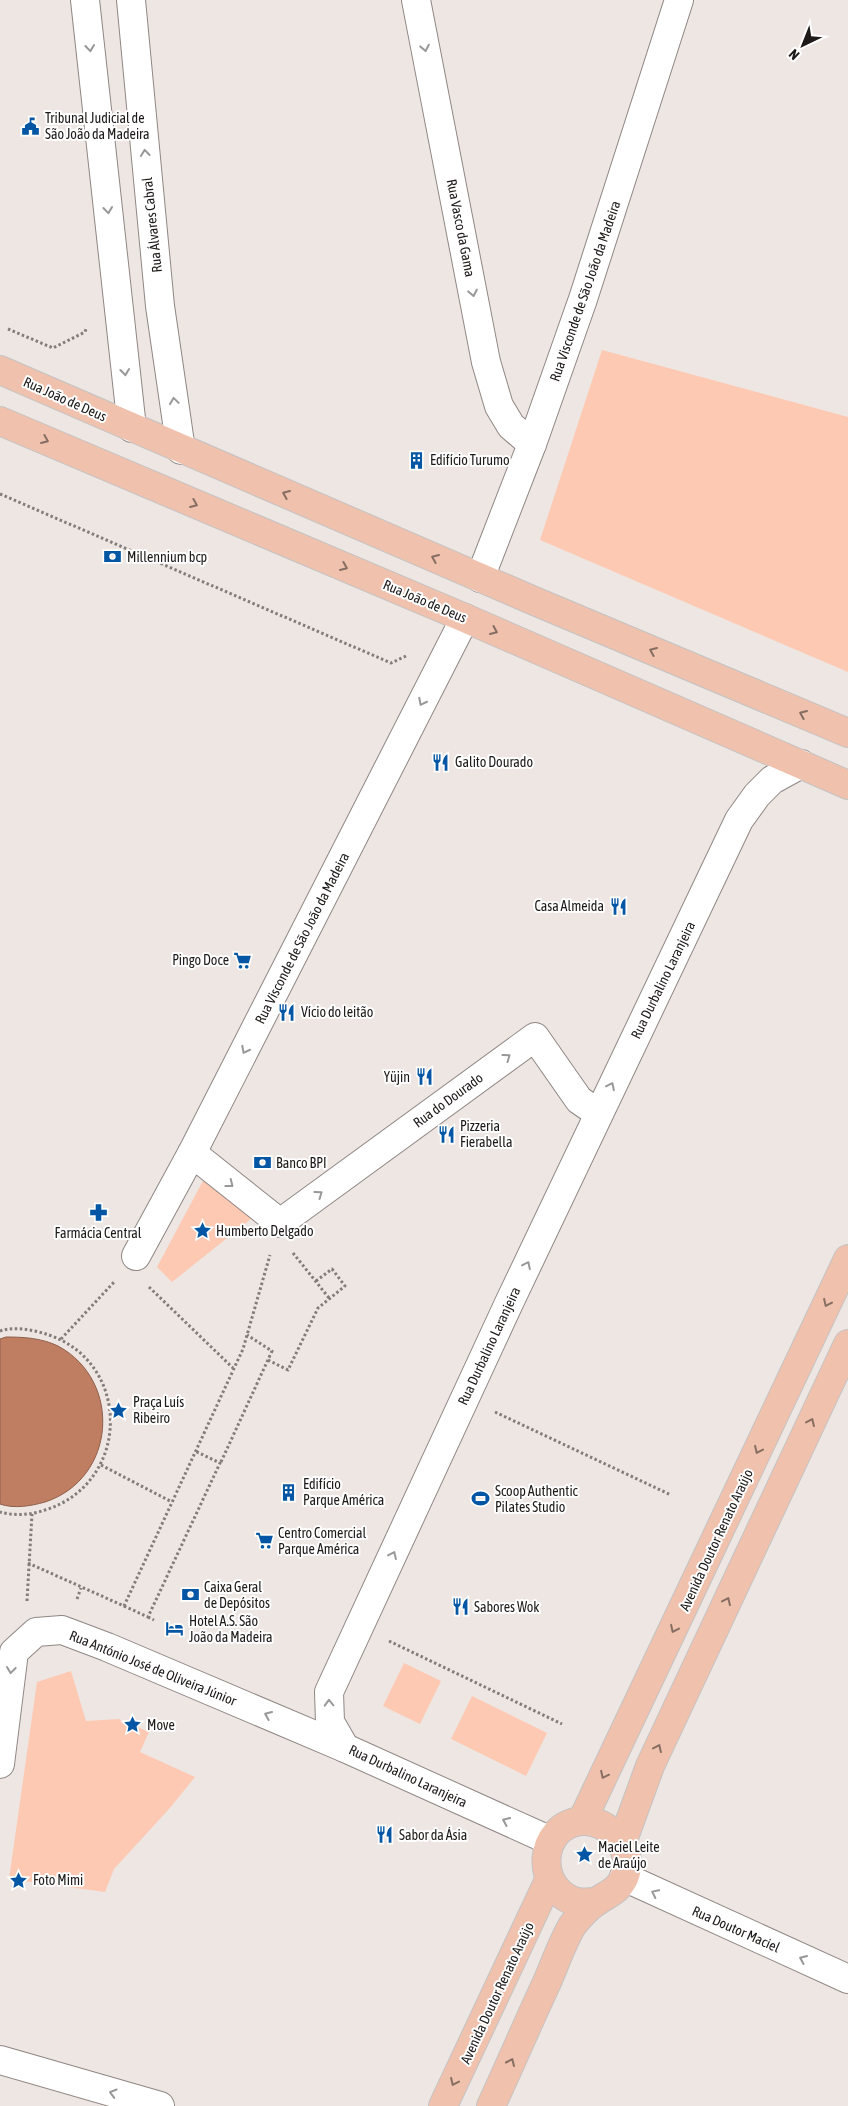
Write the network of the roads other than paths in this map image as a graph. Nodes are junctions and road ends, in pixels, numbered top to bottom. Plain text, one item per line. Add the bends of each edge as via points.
1 (85, 0) edge
2 (130, 0) edge
3 (416, 0) edge
4 (679, 0) edge
5 (0, 370) edge
6 (0, 421) edge
7 (132, 428) junction
8 (532, 444) junction
9 (182, 450) junction
10 (480, 578) junction
11 (464, 618) junction
12 (848, 733) edge
13 (801, 764) junction
14 (848, 785) edge
15 (598, 1113) junction
16 (192, 1153) junction
17 (848, 1259) edge
18 (132, 1262) road end
19 (848, 1344) edge
20 (345, 1748) junction
21 (0, 1764) edge
22 (582, 1821) junction
23 (551, 1841) junction
24 (622, 1843) junction
25 (624, 1877) junction
26 (550, 1880) junction
27 (596, 1902) junction
28 (848, 1978) edge
29 (0, 2060) edge
30 (160, 2106) edge
31 (443, 2106) edge
32 (491, 2106) edge

1 -> 7 street
9 -> 2 street, Rua Álvares Cabral via 160,306
3 -> 8 street, Rua Vasco da Gama via 486,362 499,406 511,426
4 - 8 street, Rua Visconde de São João da Madeira via 586,290
5 - 7 main road, Rua João de Deus
6 -> 11 main road, Rua João de Deus
7 - 9 main road, Rua João de Deus
8 - 10 street, Rua Visconde de São João da Madeira
10 -> 9 main road, Rua João de Deus
12 -> 10 main road, Rua João de Deus
11 -> 13 main road, Rua João de Deus
11 -> 16 street, Rua Visconde de São João da Madeira
13 - 14 main road, Rua João de Deus
15 -> 13 street, Rua Durbalino Laranjeira via 740,820 772,780
16 -> 15 street, Rua do Dourado via 280,1223 535,1037 579,1100
20 -> 15 street, Rua Durbalino Laranjeira via 330,1722 329,1692
16 - 18 street, Rua Visconde de São João da Madeira
17 -> 22 main road, Avenida Doutor Renato Araújo
24 -> 19 main road via 650,1766
20 -> 21 street, Rua António José de Oliveira Júnior via 62,1630 36,1632 14,1652
23 -> 20 street, Rua Durbalino Laranjeira
22 - 23 main road via 564,1827
22 - 24 main road via 606,1826
23 - 26 main road via 545,1861
24 - 25 main road via 627,1860
25 - 27 main road via 612,1893
28 -> 25 street, Rua Doutor Maciel
26 - 27 main road via 561,1894 577,1902
26 -> 31 main road, Avenida Doutor Renato Araújo
32 -> 27 main road via 573,1926
30 -> 29 street

